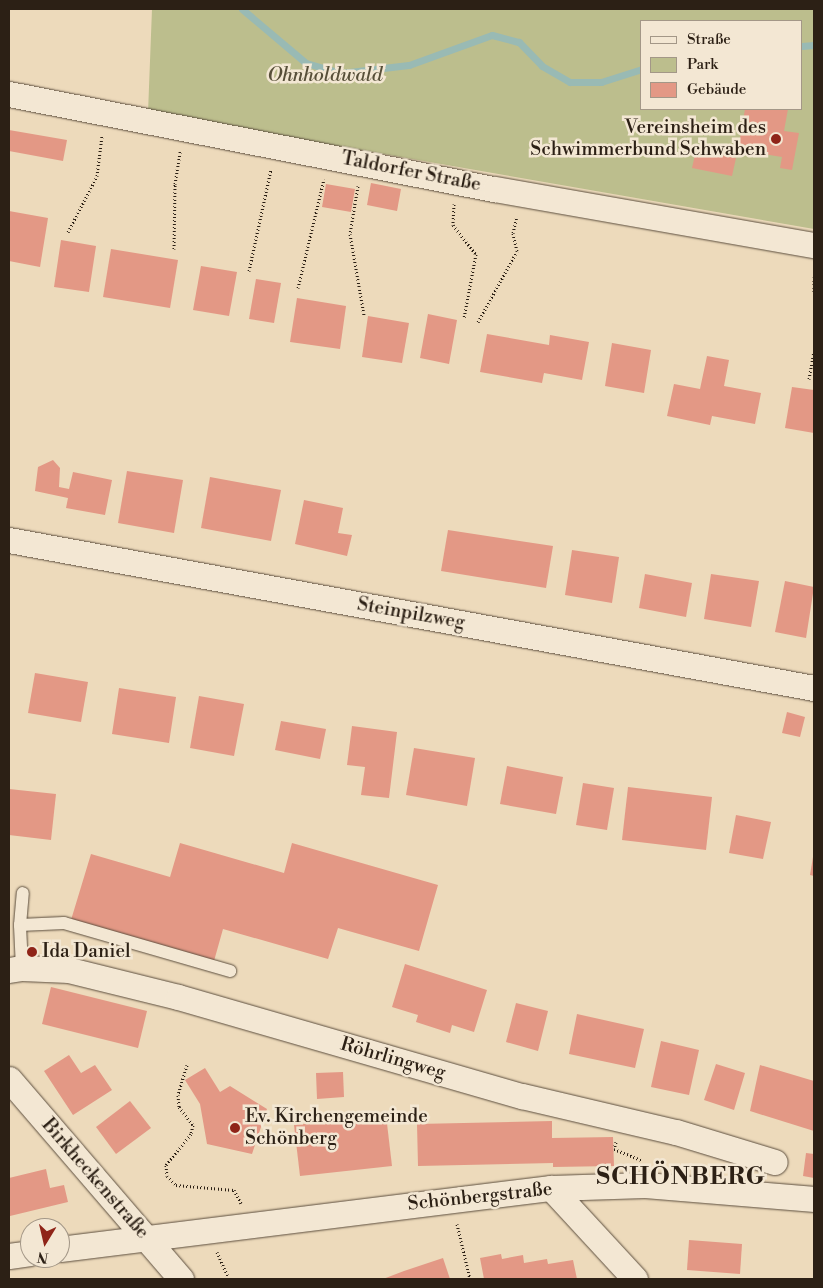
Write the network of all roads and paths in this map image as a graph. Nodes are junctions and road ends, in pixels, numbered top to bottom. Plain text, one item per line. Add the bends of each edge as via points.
1 (9, 94) edge
2 (104, 113) junction
3 (184, 128) junction
4 (276, 146) junction
5 (329, 156) junction
6 (362, 163) junction
7 (456, 181) junction
8 (522, 194) junction
9 (68, 232) dead end
10 (814, 245) edge
11 (174, 248) dead end
12 (249, 271) dead end
13 (814, 277) edge
14 (298, 288) dead end
15 (814, 292) edge
16 (364, 315) dead end
17 (464, 318) dead end
18 (478, 322) dead end
19 (814, 352) edge
20 (809, 379) dead end
21 (9, 540) edge
22 (814, 688) edge
23 (23, 893) dead end
24 (20, 925) junction
25 (15, 969) edge
26 (230, 971) dead end
27 (187, 1065) dead end
28 (9, 1078) edge
29 (623, 1122) junction
30 (775, 1162) dead end
31 (645, 1185) junction
32 (551, 1188) junction
33 (450, 1199) junction
34 (814, 1199) edge
35 (253, 1225) junction
36 (146, 1237) junction
37 (70, 1248) edge
38 (181, 1279) edge
39 (470, 1279) edge
40 (635, 1279) edge

1 - 2 street, Taldorfer Straße
2 - 3 street, Taldorfer Straße
2 - 9 path via 97,176
3 - 4 street, Taldorfer Straße
3 - 11 path via 175,184
4 - 5 street, Taldorfer Straße
4 - 12 path
5 - 6 street, Taldorfer Straße
5 - 14 path
6 - 7 street, Taldorfer Straße
6 - 16 path via 350,234
7 - 8 street, Taldorfer Straße
7 - 17 path via 453,225 476,254
8 - 10 street, Taldorfer Straße
8 - 18 path via 514,233 517,251
13 - 15 path
19 - 20 path
21 - 22 street, Steinpilzweg
23 - 24 lane
24 - 25 lane
24 - 26 lane via 64,923
25 - 29 street, Röhrlingweg via 69,970 178,997
27 - 35 path via 178,1095 179,1107 193,1125 191,1134 166,1165 167,1176 176,1185 234,1190
28 - 36 street, Birkheckenstraße
29 - 30 street, Röhrlingweg via 676,1132
29 - 31 path via 614,1149 648,1163
31 - 32 street, Schönbergstraße
31 - 34 street, Schönbergstraße
32 - 33 street, Schönbergstraße
32 - 40 street
33 - 35 street, Schönbergstraße
33 - 39 path
35 - 36 street, Schönbergstraße
36 - 37 street, Schönbergstraße
36 - 38 street, Birkheckenstraße

